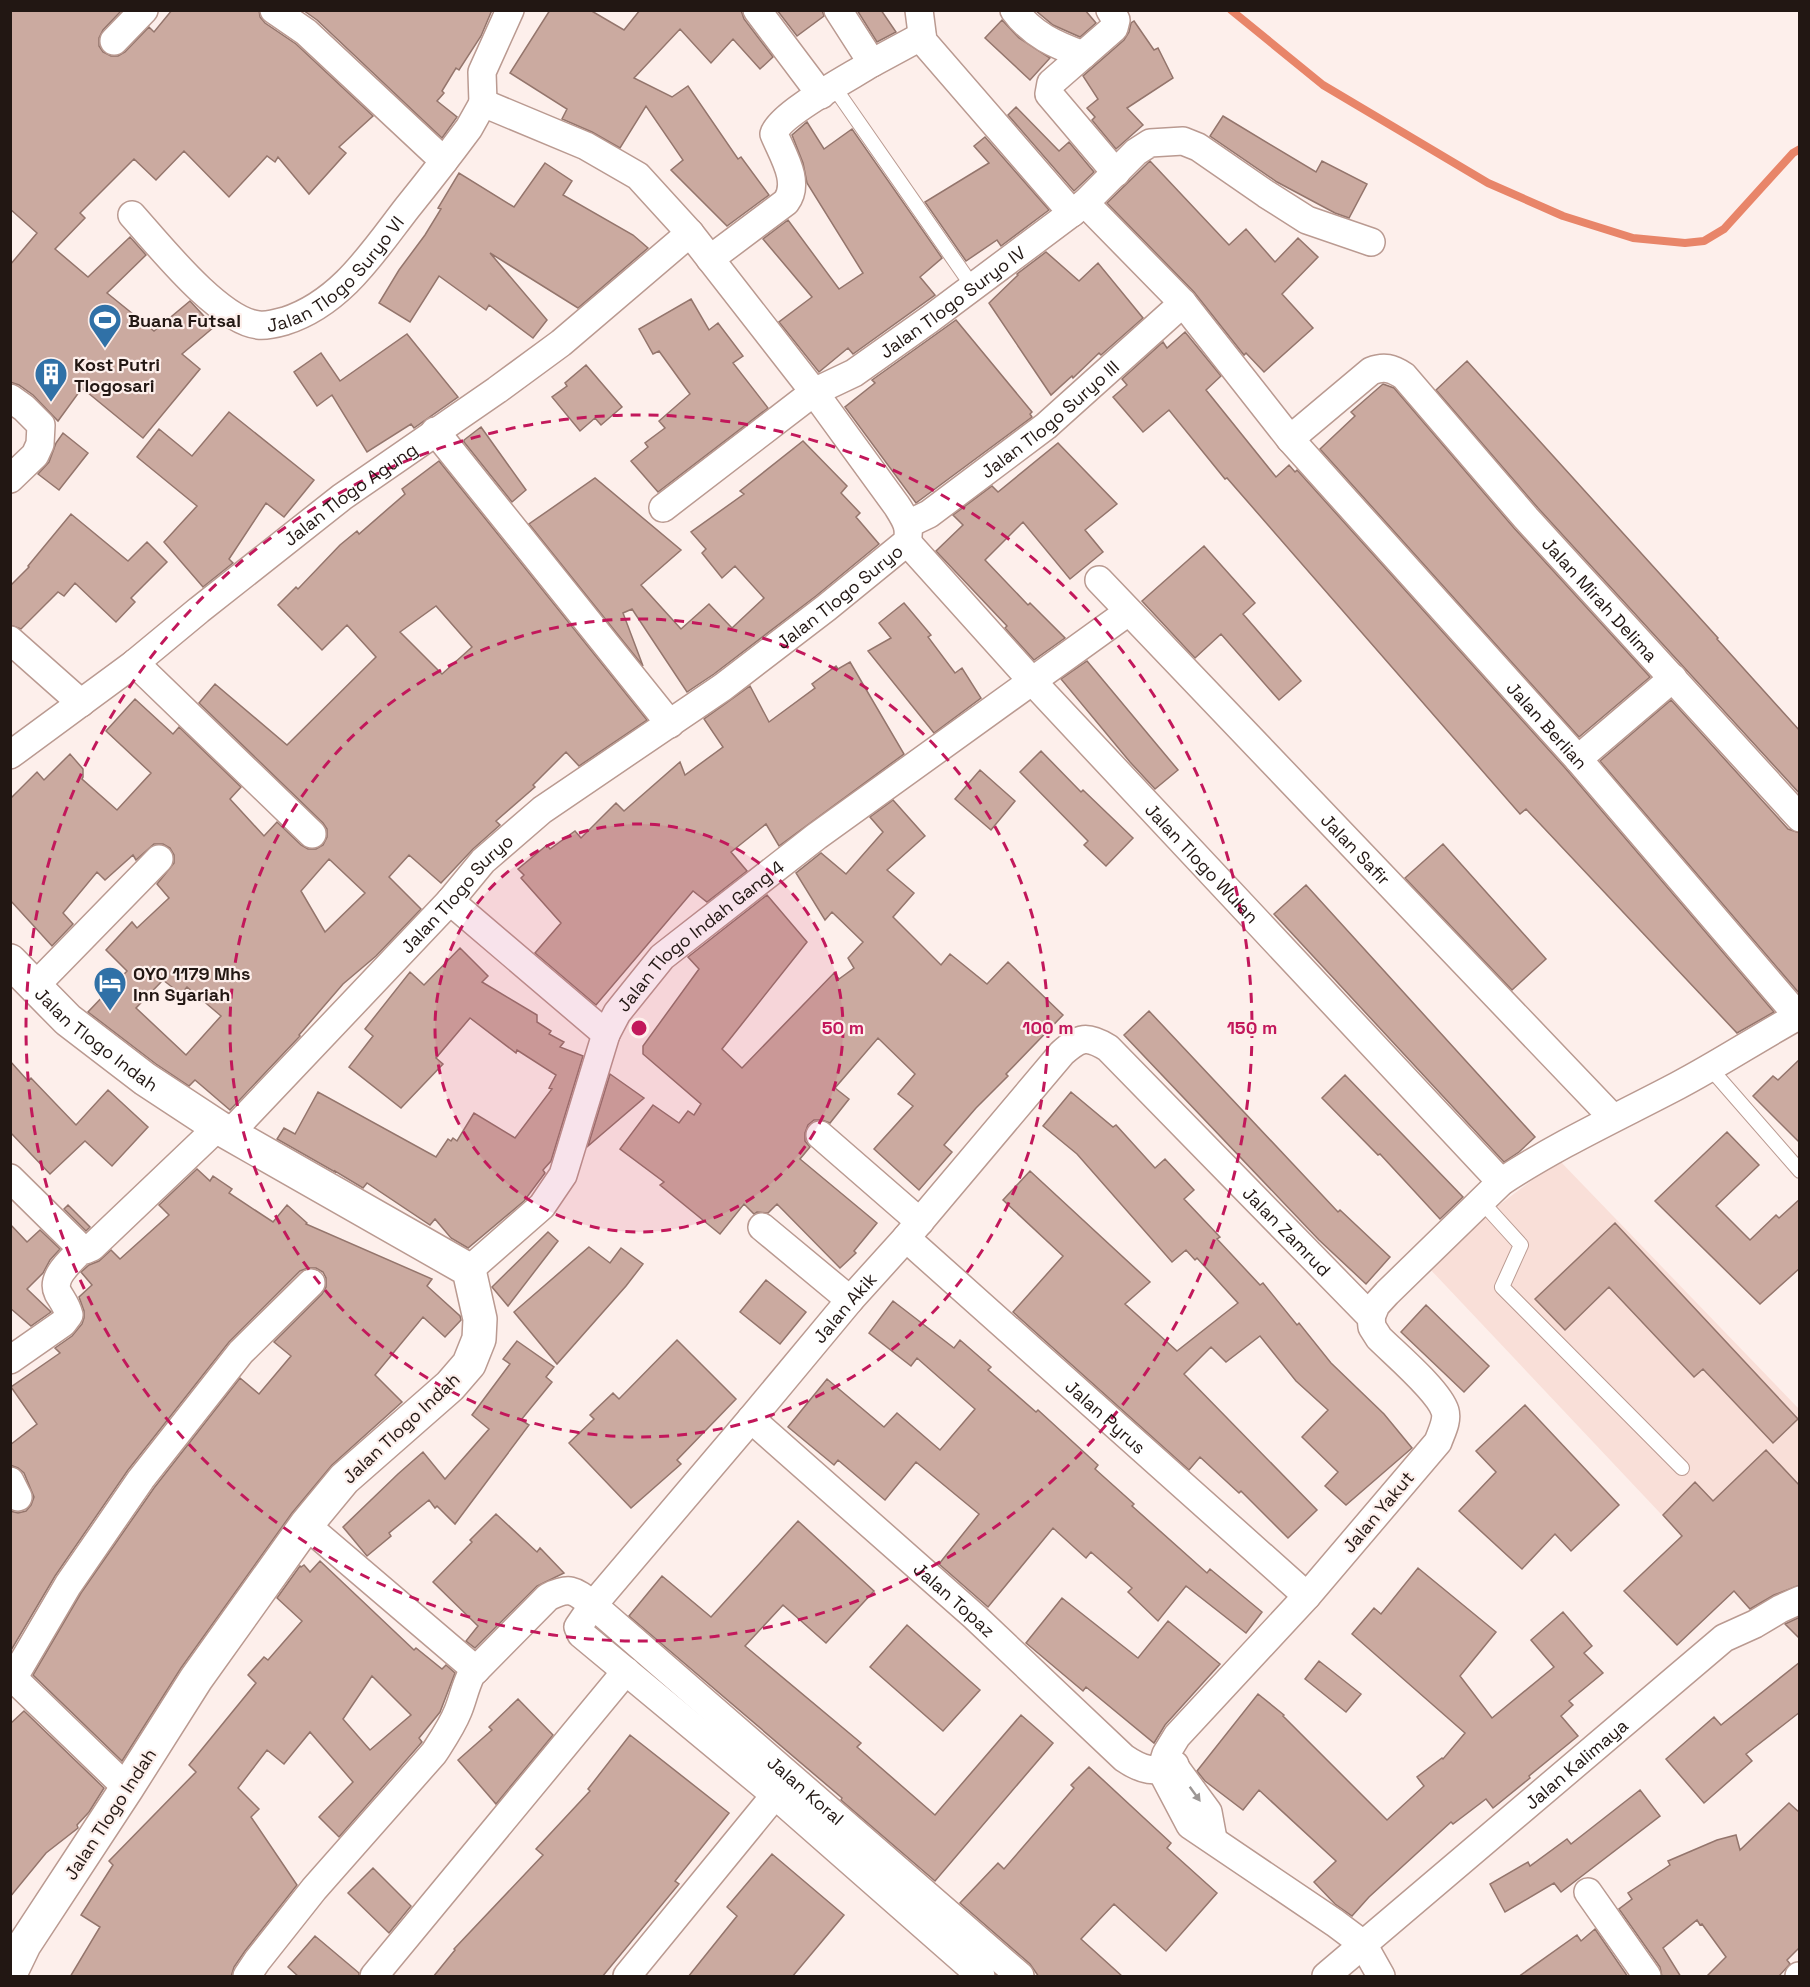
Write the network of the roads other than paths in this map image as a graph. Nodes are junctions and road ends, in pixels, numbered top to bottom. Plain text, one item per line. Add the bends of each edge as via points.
1 (144, 10) edge
2 (274, 10) edge
3 (510, 10) edge
4 (757, 10) edge
5 (838, 10) edge
6 (1014, 10) edge
7 (1110, 10) edge
8 (921, 23) edge
9 (114, 41) dead end
10 (1083, 55) junction
11 (872, 63) junction
12 (827, 91) junction
13 (483, 103) junction
14 (444, 161) junction
15 (1116, 172) junction
16 (1078, 208) junction
17 (132, 215) dead end
18 (690, 233) junction
19 (1371, 242) dead end
20 (710, 259) junction
21 (973, 287) junction
22 (1183, 303) junction
23 (813, 392) junction
24 (10, 398) edge
25 (435, 431) junction
26 (1290, 439) junction
27 (10, 479) edge
28 (663, 507) dead end
29 (907, 533) junction
30 (1099, 580) dead end
31 (1128, 612) junction
32 (10, 640) edge
33 (135, 663) junction
34 (1673, 678) junction
35 (1032, 681) junction
36 (81, 703) junction
37 (670, 724) junction
38 (10, 755) edge
39 (1578, 759) junction
40 (1800, 818) edge
41 (312, 834) dead end
42 (159, 859) dead end
43 (450, 901) junction
44 (10, 961) edge
45 (35, 986) junction
46 (1799, 1015) edge
47 (606, 1035) junction
48 (1108, 1048) joint
49 (1710, 1068) junction
50 (1613, 1118) junction
51 (224, 1130) junction
52 (820, 1135) dead end
53 (1800, 1171) edge
54 (10, 1178) edge
55 (1501, 1182) junction
56 (1482, 1202) junction
57 (762, 1227) dead end
58 (913, 1230) junction
59 (82, 1249) junction
60 (469, 1270) junction
61 (311, 1283) dead end
62 (850, 1300) junction
63 (1371, 1317) junction
64 (10, 1359) edge
65 (751, 1419) junction
66 (1445, 1425) joint
67 (1682, 1468) dead end
68 (306, 1525) junction
69 (1307, 1596) junction
70 (1800, 1600) edge
71 (593, 1605) junction
72 (476, 1670) junction
73 (626, 1671) junction
74 (12, 1676) edge
75 (1167, 1763) junction
76 (127, 1788) junction
77 (775, 1795) junction
78 (1587, 1892) dead end
79 (1335, 1923) junction
80 (1363, 1944) junction
81 (638, 1973) edge
82 (1336, 1973) edge
83 (10, 1974) edge
84 (248, 1977) edge
85 (374, 1977) edge
86 (981, 1977) edge
87 (1020, 1977) edge
88 (1381, 1977) edge
89 (1647, 1977) edge

1 - 9 street
2 - 14 street via 306,32
3 - 13 street via 482,72
4 - 12 street
5 - 11 street
6 - 10 street via 1047,40
7 - 10 street via 1116,20 1114,28
8 - 11 street
8 - 16 street, Jalan Berlian via 923,41
10 - 15 street via 1051,83 1049,94
11 - 12 street
12 - 20 street via 775,129 791,179 786,202
12 - 21 lane
13 - 14 street, Jalan Tlogo Suryo VI
13 - 18 street, Jalan Tlogo Suryo via 586,146 624,167 638,176
14 - 17 street, Jalan Tlogo Suryo VI via 360,270 329,299 304,315 279,322 258,325 234,316 198,288
15 - 16 street, Jalan Tlogo Suryo IV
15 - 19 street, Jalan Tlogo Suryo IV via 1150,143 1182,141 1198,147 1307,219
16 - 21 street, Jalan Tlogo Suryo IV
16 - 22 street, Jalan Berlian
18 - 20 street, Jalan Tlogo Suryo
18 - 25 street, Jalan Tlogo Agung via 561,343
20 - 23 street, Jalan Tlogo Suryo
21 - 23 street, Jalan Tlogo Suryo IV via 854,373
22 - 26 street, Jalan Berlian
22 - 29 street, Jalan Tlogo Suryo III via 1046,426
23 - 28 street, Jalan Tlogo Suryo IV
23 - 29 street, Jalan Tlogo Suryo
24 - 27 street via 40,425 40,444 35,455
25 - 33 street, Jalan Tlogo Agung via 342,497
25 - 37 street
26 - 34 street, Jalan Mirah Delima via 1371,371 1382,367 1395,370
26 - 39 street, Jalan Berlian
29 - 35 street, Jalan Tlogo Wulan
29 - 37 street, Jalan Tlogo Suryo via 817,615
30 - 31 street, Jalan Safir
31 - 35 street, Jalan Tlogo Indah Gang 4
31 - 50 street, Jalan Safir
32 - 36 street
33 - 36 street, Jalan Tlogo Agung
33 - 41 street
34 - 39 street
34 - 40 street, Jalan Mirah Delima
35 - 47 street, Jalan Tlogo Indah Gang 4 via 817,836 662,957 616,1013
35 - 55 street, Jalan Tlogo Wulan
36 - 38 street, Jalan Tlogo Agung
37 - 43 street, Jalan Tlogo Suryo via 542,810 483,861
39 - 46 street, Jalan Berlian
42 - 45 street
43 - 47 street
43 - 51 street, Jalan Tlogo Suryo
44 - 45 street, Jalan Tlogo Indah
45 - 51 street, Jalan Tlogo Indah via 112,1056
46 - 49 street
47 - 60 street, Jalan Tlogo Indah Gang 4 via 563,1175 542,1206
48 - 58 street, Jalan Akik via 1095,1040 1083,1039 1062,1053
48 - 63 street, Jalan Zamrud
49 - 50 street
49 - 53 lane
50 - 55 street
51 - 59 street, Jalan Tlogo Suryo via 92,1247
51 - 60 street, Jalan Tlogo Indah
52 - 58 street, Jalan Pyrus
54 - 59 street
55 - 56 street
56 - 63 street via 1387,1293
56 - 67 lane via 1521,1245 1502,1287
57 - 62 street
58 - 62 street, Jalan Akik
58 - 69 street, Jalan Pyrus
59 - 64 street, Jalan Tlogo Suryo via 56,1284 69,1315
60 - 68 street, Jalan Tlogo Indah via 480,1320 479,1340 469,1364 450,1386 344,1479
61 - 74 street via 241,1352 141,1479 68,1585
62 - 65 street, Jalan Akik
63 - 66 street, Jalan Zamrud via 1379,1338 1437,1396 1445,1412
65 - 71 street, Jalan Akik
65 - 75 street, Jalan Topaz via 975,1617 1124,1758 1147,1770
66 - 69 street, Jalan Yakut via 1438,1442
68 - 72 street
68 - 76 street, Jalan Tlogo Indah via 196,1679
69 - 75 street via 1177,1736
70 - 80 street, Jalan Kalimaya via 1724,1638
71 - 72 street, Jalan Koral via 574,1590 562,1590 548,1597
71 - 73 street, Jalan Akik via 578,1627 581,1634
71 - 87 street, Jalan Koral
72 - 84 street via 434,1753 314,1889
73 - 77 street
73 - 85 street
74 - 76 street
75 - 79 street via 1190,1825
76 - 83 street, Jalan Tlogo Indah via 24,1946
77 - 81 street
77 - 86 street
78 - 89 street
79 - 80 street
79 - 82 street
80 - 82 street
80 - 88 street

